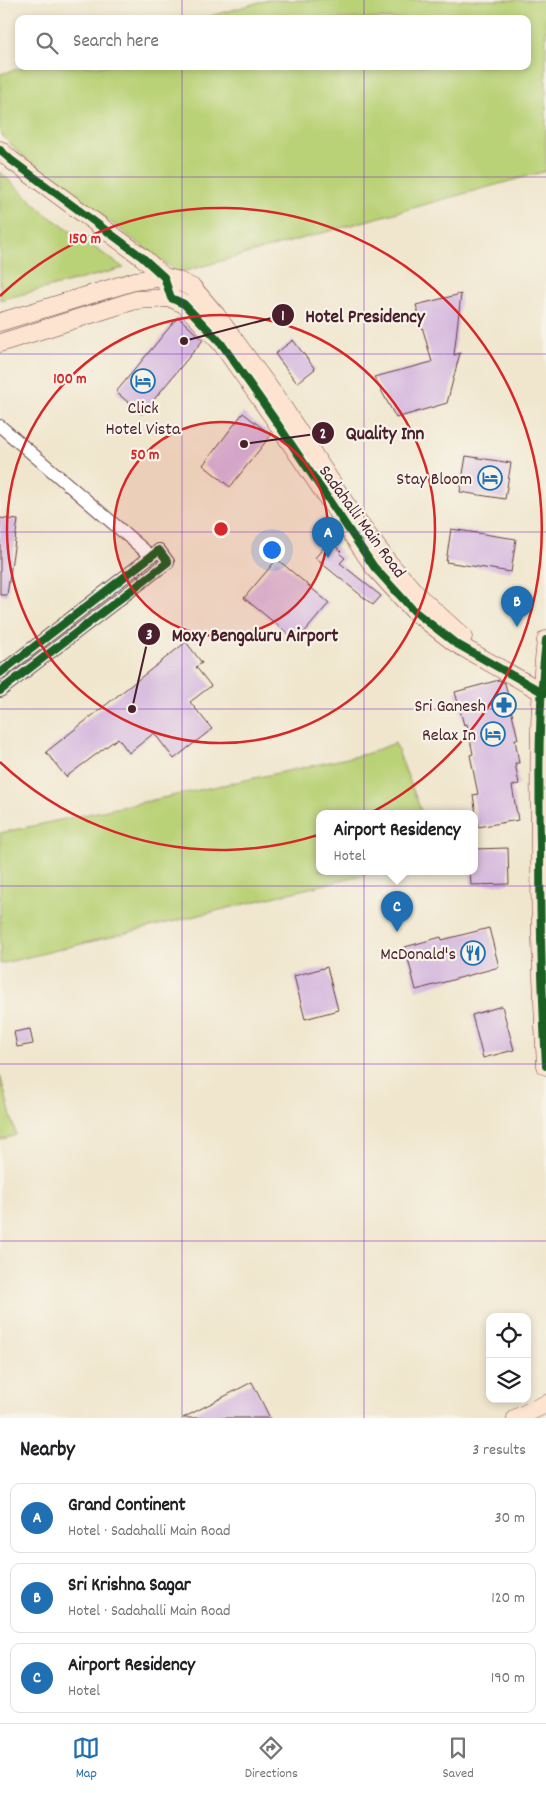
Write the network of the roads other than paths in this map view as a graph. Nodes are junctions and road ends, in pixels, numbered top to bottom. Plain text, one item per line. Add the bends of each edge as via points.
1 (0, 150) edge
2 (164, 278) junction
3 (171, 298) junction
4 (0, 322) edge
5 (0, 343) edge
6 (265, 393) junction
7 (0, 426) edge
8 (155, 553) junction
9 (546, 640) edge
10 (0, 673) edge
11 (0, 691) edge
12 (544, 693) edge
13 (546, 1066) edge
14 (546, 1404) edge
15 (516, 1418) edge

1 - 2 street, Sadahalli Main Road via 142,257
2 - 3 street, Sadahalli Main Road
2 - 4 street via 135,281
2 - 6 street, Sadahalli Main Road via 193,288 216,315
3 - 5 street via 136,300
3 - 6 street, Sadahalli Main Road via 184,304
6 - 12 street, Sadahalli Main Road via 354,517 419,597 478,655
7 - 8 street
8 - 10 street
8 - 11 street via 168,562
9 - 12 street
12 - 13 street via 539,801 541,988
14 - 15 street

